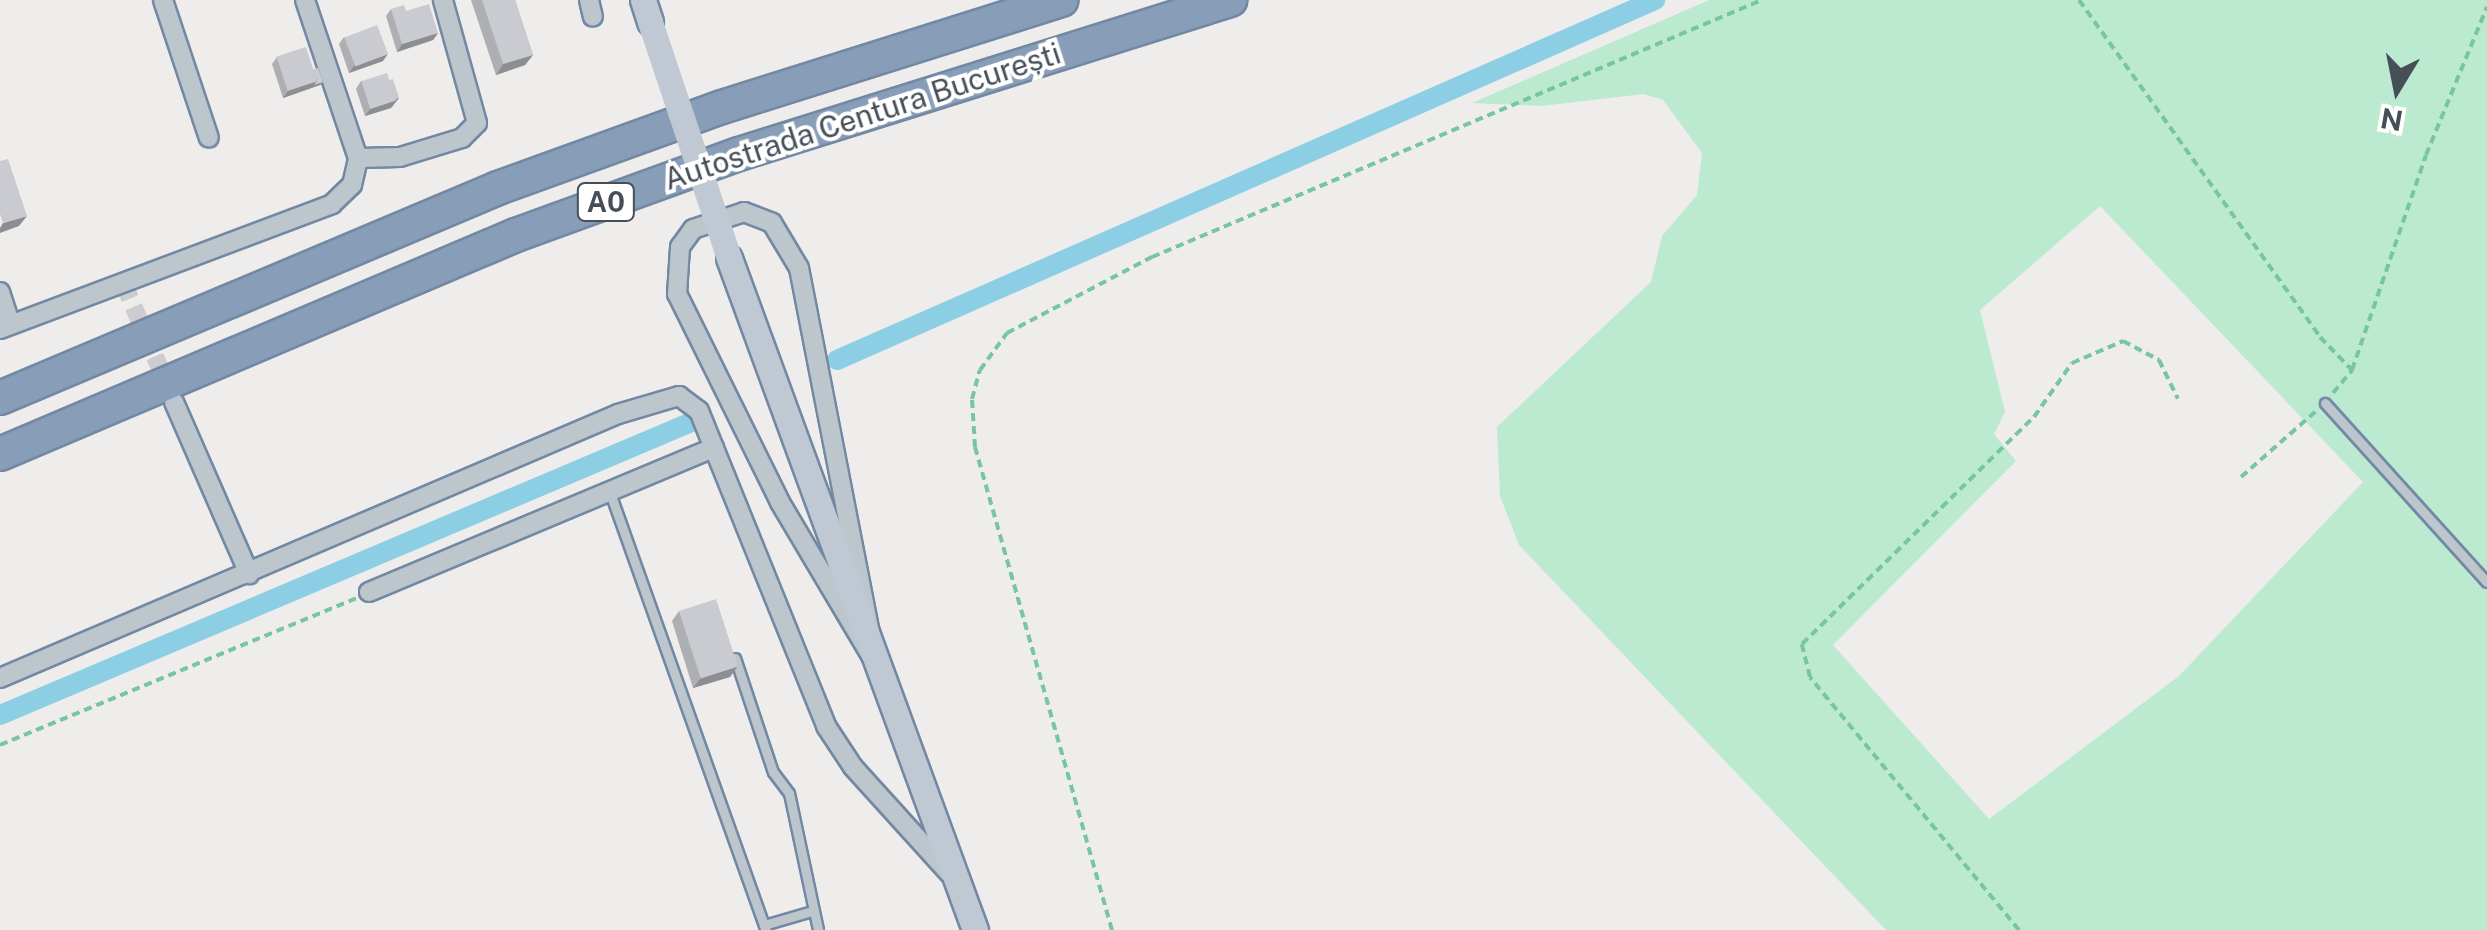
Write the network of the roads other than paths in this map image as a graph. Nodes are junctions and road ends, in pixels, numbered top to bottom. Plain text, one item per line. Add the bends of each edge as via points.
1 (163, 0) edge
2 (305, 0) edge
3 (443, 0) edge
4 (1062, 0) edge
5 (1230, 0) edge
6 (646, 11) edge
7 (209, 138) dead end
8 (358, 158) junction
9 (0, 292) edge
10 (5, 326) edge
11 (0, 398) edge
12 (174, 402) tunnel mouth
13 (2325, 403) road end
14 (714, 448) junction
15 (0, 454) edge
16 (609, 490) junction
17 (248, 574) junction
18 (2487, 582) edge
19 (369, 592) road end
20 (732, 650) edge
21 (876, 664) junction
22 (0, 678) edge
23 (954, 879) junction
24 (812, 911) junction
25 (765, 928) edge
26 (818, 930) edge
27 (975, 930) edge

1 - 7 street
2 - 8 street
3 - 8 street via 479,112 462,138 400,157
4 - 11 highway, Autostrada Centura București / A0 via 722,106 498,188
5 - 15 highway, Autostrada Centura București / A0 via 739,154 516,235
6 - 21 main road, bridge
8 - 10 street via 352,185 332,204
9 - 10 street
12 - 17 street
13 - 18 lane
14 - 16 street
14 - 17 street via 699,410 668,394
14 - 23 street via 826,726 852,768
16 - 19 street
16 - 25 lane
17 - 22 street
20 - 24 lane via 773,772 789,793
21 - 21 street via 799,268 787,242 758,215 710,219 680,247 677,294 780,502
21 - 23 main road
23 - 27 main road
24 - 25 lane
24 - 26 lane

